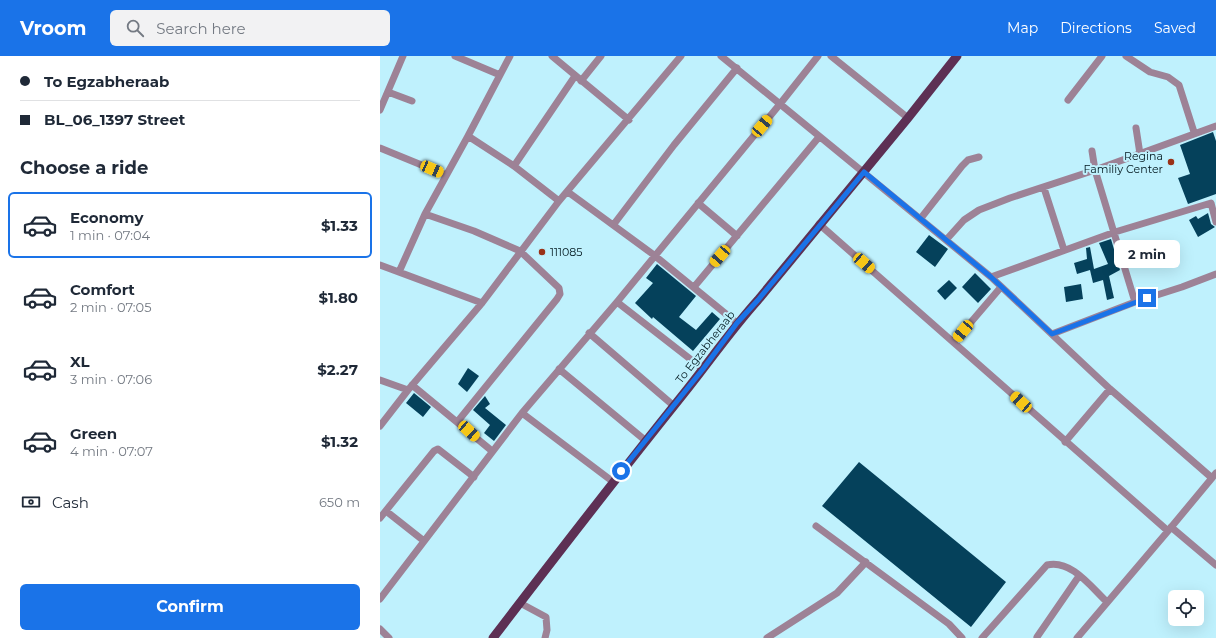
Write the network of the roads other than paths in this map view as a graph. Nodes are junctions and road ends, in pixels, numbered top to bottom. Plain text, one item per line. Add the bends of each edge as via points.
1 (403, 56) edge
2 (455, 56) edge
3 (510, 56) edge
4 (552, 56) edge
5 (602, 56) edge
6 (681, 56) edge
7 (721, 56) edge
8 (818, 56) edge
9 (831, 56) edge
10 (1102, 56) edge
11 (1126, 56) edge
12 (955, 57) edge
13 (737, 68) junction
14 (500, 75) junction
15 (575, 76) junction
16 (581, 81) junction
17 (388, 92) junction
18 (1068, 100) dead end
19 (412, 101) dead end
20 (780, 104) junction
21 (380, 110) edge
22 (908, 118) junction
23 (629, 120) junction
24 (1216, 127) edge
25 (1136, 128) dead end
26 (1194, 132) junction
27 (468, 136) junction
28 (819, 137) junction
29 (380, 148) edge
30 (1092, 151) dead end
31 (1140, 154) junction
32 (978, 157) dead end
33 (514, 166) junction
34 (1095, 170) junction
35 (864, 172) junction
36 (446, 175) junction
37 (1044, 188) junction
38 (568, 192) junction
39 (559, 201) junction
40 (1214, 202) edge
41 (698, 203) junction
42 (425, 214) junction
43 (921, 218) junction
44 (1216, 222) edge
45 (614, 224) junction
46 (820, 224) junction
47 (1115, 232) junction
48 (737, 236) junction
49 (946, 240) junction
50 (1064, 250) junction
51 (520, 251) junction
52 (654, 255) junction
53 (380, 266) edge
54 (399, 272) junction
55 (1216, 274) edge
56 (991, 277) junction
57 (694, 287) junction
58 (1001, 287) junction
59 (617, 302) junction
60 (1135, 302) junction
61 (482, 303) junction
62 (737, 323) junction
63 (589, 333) junction
64 (1052, 334) junction
65 (954, 342) junction
66 (560, 369) junction
67 (703, 369) junction
68 (380, 380) edge
69 (410, 388) junction
70 (1110, 389) junction
71 (674, 406) junction
72 (522, 413) junction
73 (458, 422) junction
74 (380, 426) edge
75 (646, 441) junction
76 (1065, 442) junction
77 (492, 451) junction
78 (1214, 475) edge
79 (474, 477) junction
80 (612, 481) junction
81 (386, 511) junction
82 (380, 518) edge
83 (816, 526) dead end
84 (1169, 529) junction
85 (424, 542) junction
86 (866, 562) junction
87 (1216, 565) edge
88 (1079, 576) junction
89 (380, 599) edge
90 (1107, 602) junction
91 (520, 603) junction
92 (380, 629) edge
93 (1036, 637) edge
94 (389, 638) edge
95 (493, 638) edge
96 (545, 638) edge
97 (767, 638) edge
98 (962, 638) edge
99 (982, 638) edge
100 (1076, 638) edge

1 - 17 street
2 - 14 street
3 - 14 street
4 - 15 street
5 - 16 street
6 - 23 street
7 - 13 street
8 - 20 street
9 - 22 street
10 - 18 street
11 - 26 street via 1150,72 1168,77 1179,85
12 - 22 main road, To Egzabheraab
13 - 20 street
13 - 45 street
14 - 27 street
15 - 16 street
15 - 33 street
16 - 23 street
17 - 19 street
17 - 21 street
20 - 28 street
20 - 41 street
22 - 35 main road, To Egzabheraab
23 - 38 street
24 - 26 street
25 - 31 street
26 - 31 street
27 - 33 street
27 - 36 street
28 - 35 street
28 - 48 street
29 - 36 street
30 - 34 street
31 - 34 street
32 - 43 street via 968,160 962,166
33 - 39 street
34 - 37 street
34 - 47 street
35 - 43 street
35 - 46 main road, To Egzabheraab
36 - 42 street
37 - 49 street via 975,212
37 - 50 street
38 - 39 street
38 - 45 street
39 - 51 street
40 - 44 street
40 - 47 street
41 - 48 street
41 - 52 street
42 - 51 street
42 - 54 street
43 - 49 street
45 - 52 street
46 - 62 main road, To Egzabheraab
46 - 65 street
47 - 50 street
47 - 60 street
48 - 57 street
49 - 56 street
50 - 56 street
51 - 61 street
51 - 73 street via 559,288 560,294
52 - 57 street
52 - 59 street
53 - 54 street
54 - 61 street
55 - 60 street via 1182,288
56 - 58 street
57 - 62 street
58 - 64 street
58 - 65 street
59 - 63 street
59 - 67 street
60 - 64 street
61 - 69 street
62 - 67 main road, To Egzabheraab
63 - 66 street
63 - 71 street
64 - 70 street
65 - 76 street
66 - 72 street
66 - 75 street
67 - 71 main road, To Egzabheraab
68 - 69 street
69 - 73 street
69 - 74 street
70 - 76 street
70 - 78 street
71 - 75 main road, To Egzabheraab
72 - 77 street
72 - 80 street
73 - 77 street
75 - 80 main road, To Egzabheraab
76 - 84 street
77 - 79 street
78 - 84 street
79 - 81 street via 438,449
79 - 85 street
80 - 91 main road, To Egzabheraab
81 - 82 street
81 - 85 street
83 - 86 street
84 - 87 street
84 - 90 street
85 - 89 street
86 - 97 street via 837,593
86 - 98 street via 949,624
88 - 90 street
88 - 93 street
88 - 99 street via 1070,568 1054,563 1047,565
90 - 100 street
91 - 95 main road, To Egzabheraab
91 - 96 street via 546,617
92 - 94 street

